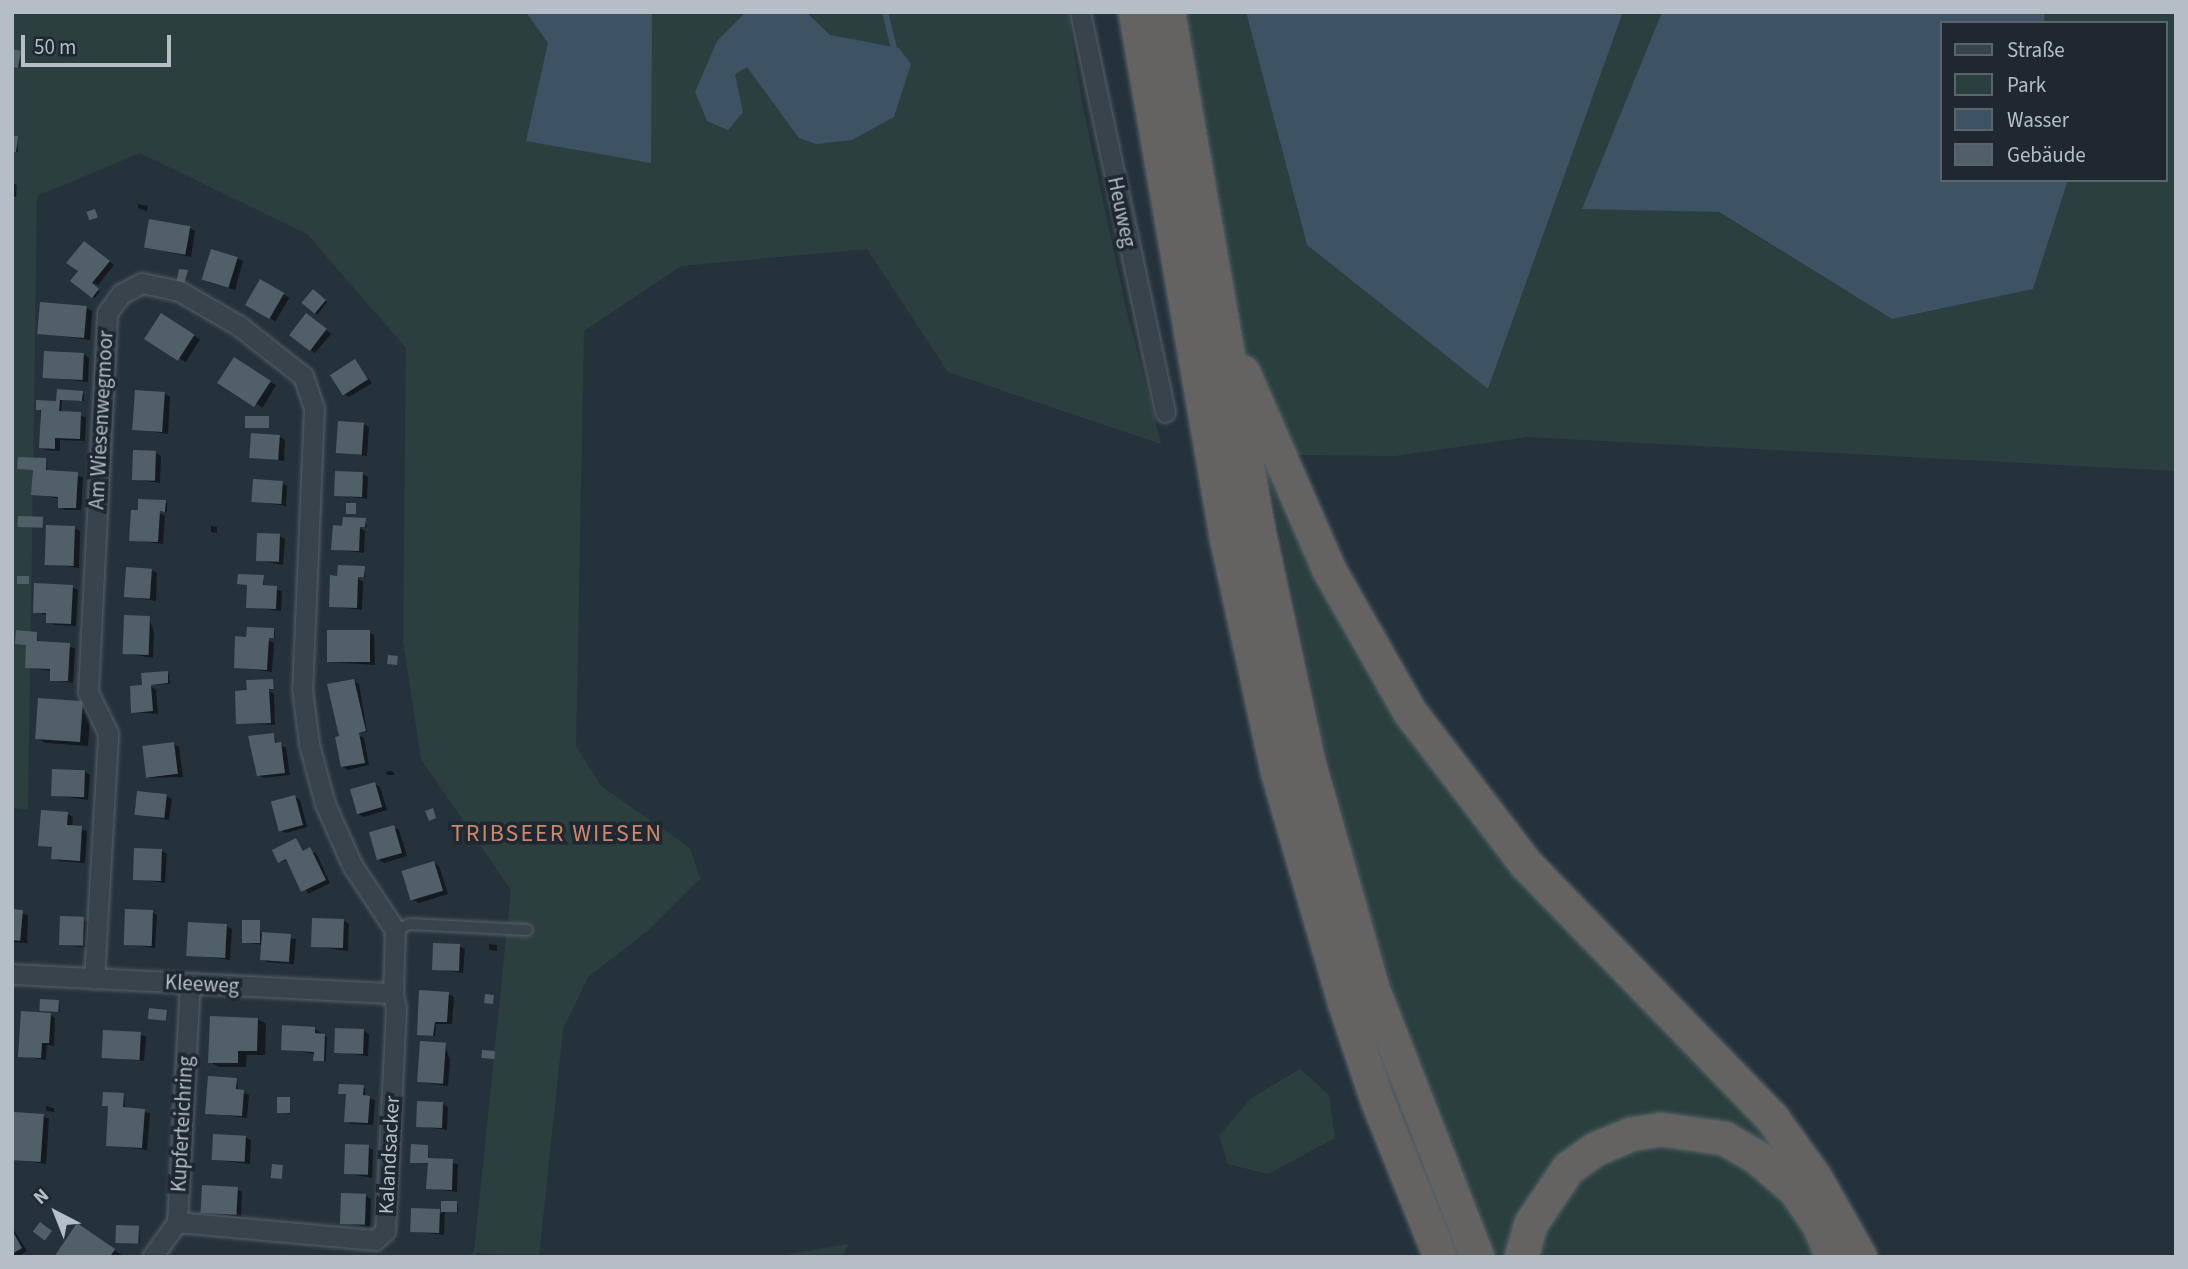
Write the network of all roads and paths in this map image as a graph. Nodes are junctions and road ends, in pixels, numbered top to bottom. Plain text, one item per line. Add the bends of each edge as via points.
1 (1080, 12) edge
2 (1135, 12) edge
3 (1168, 12) edge
4 (1220, 319) junction
5 (1165, 412) dead end
6 (395, 930) junction
7 (527, 930) dead end
8 (12, 974) edge
9 (94, 979) junction
10 (190, 984) junction
11 (393, 993) junction
12 (177, 1222) junction
13 (152, 1257) edge
14 (1440, 1257) edge
15 (1477, 1257) edge
16 (1521, 1257) edge
17 (1832, 1257) edge
18 (1860, 1257) edge

1 - 5 street, Heuweg
2 - 14 highway via 1226,537 1277,771 1344,1002 1377,1100
3 - 4 highway
4 - 15 highway via 1280,643 1339,878 1407,1087
4 - 18 highway via 1329,570 1409,711 1526,864 1772,1118 1814,1176
6 - 7 lane via 410,924
6 - 9 street, Am Wiesenwegmoor via 352,865 326,804 309,744 302,689 314,408 303,376 238,326 179,291 142,283 121,294 107,313 88,692 108,733
6 - 11 street
8 - 9 street, Kleeweg
9 - 10 street, Kleeweg
10 - 11 street, Kleeweg
10 - 12 street, Kupferteichring
11 - 12 street, Kalandsacker via 396,1008 385,1231 375,1240
12 - 13 street, Kupferteichring
16 - 17 highway via 1531,1223 1568,1168 1619,1139 1660,1129 1724,1138 1758,1158 1795,1190 1825,1235

